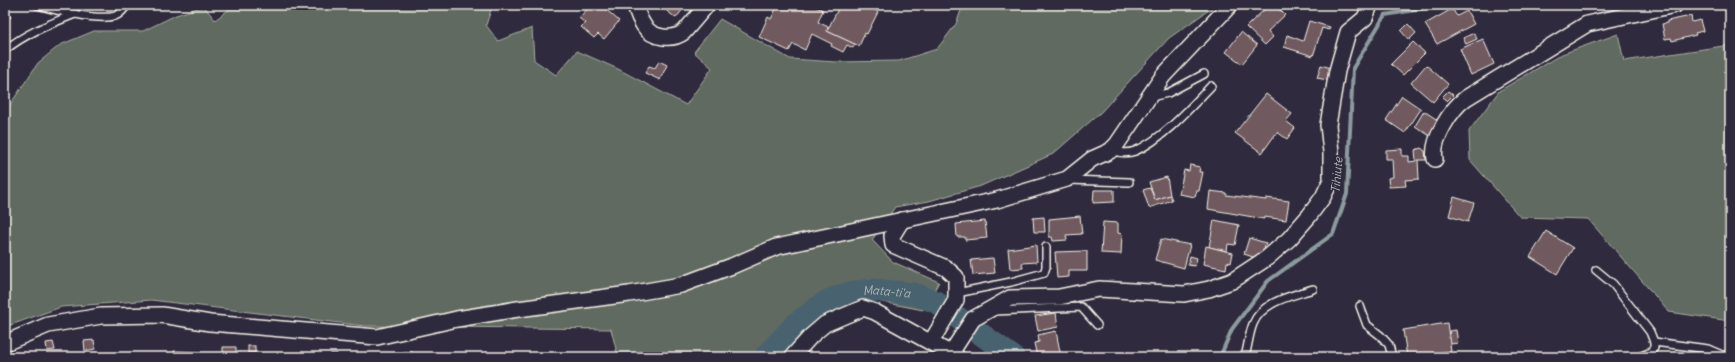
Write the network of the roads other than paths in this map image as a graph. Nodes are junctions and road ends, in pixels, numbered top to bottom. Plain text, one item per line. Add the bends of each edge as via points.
1 (37, 5) edge
2 (127, 5) edge
3 (635, 5) edge
4 (707, 5) edge
5 (1230, 5) edge
6 (1370, 5) edge
7 (1675, 5) edge
8 (75, 14) junction
9 (5, 50) edge
10 (1204, 74) dead end
11 (1212, 86) dead end
12 (1149, 98) junction
13 (1111, 150) junction
14 (1435, 159) dead end
15 (1064, 180) junction
16 (1129, 182) dead end
17 (902, 220) junction
18 (1046, 246) dead end
19 (1596, 270) dead end
20 (1313, 289) dead end
21 (956, 297) junction
22 (1360, 306) dead end
23 (976, 317) junction
24 (1098, 325) dead end
25 (931, 342) junction
26 (1654, 342) junction
27 (5, 343) edge
28 (954, 355) edge
29 (1730, 356) edge
30 (792, 357) edge
31 (1245, 357) edge
32 (1392, 357) edge
33 (1639, 357) edge

1 - 8 lane
2 - 8 lane via 116,16
3 - 4 street via 644,25 651,32 665,37 684,32
5 - 12 street via 1164,76
6 - 23 street via 1365,18 1348,32 1337,71 1328,125 1331,180 1323,197 1309,216 1289,239 1267,258 1232,281 1209,289 1184,294 1099,289 1059,297 1010,298
7 - 14 street via 1587,24 1466,98 1453,109 1445,122 1435,147
8 - 9 lane via 19,39
10 - 12 lane via 1168,93
11 - 13 lane via 1172,125 1135,151 1119,153
12 - 13 street
13 - 15 street via 1092,159
15 - 16 lane
15 - 17 street via 997,200
17 - 21 street via 892,236 893,245 949,270 956,277
17 - 27 street via 776,246 681,285 457,319 377,337 210,323 162,315 101,316 48,325
18 - 21 lane via 1044,273
19 - 26 lane via 1613,284 1650,332
20 - 31 lane via 1281,299 1262,310 1251,329
21 - 25 street
22 - 32 lane via 1367,325 1382,336 1389,345
23 - 24 lane via 990,312 1082,307
23 - 28 street via 959,341
25 - 28 street
25 - 30 street via 863,308 824,324
26 - 29 lane via 1708,348
26 - 33 lane via 1654,348 1649,353

